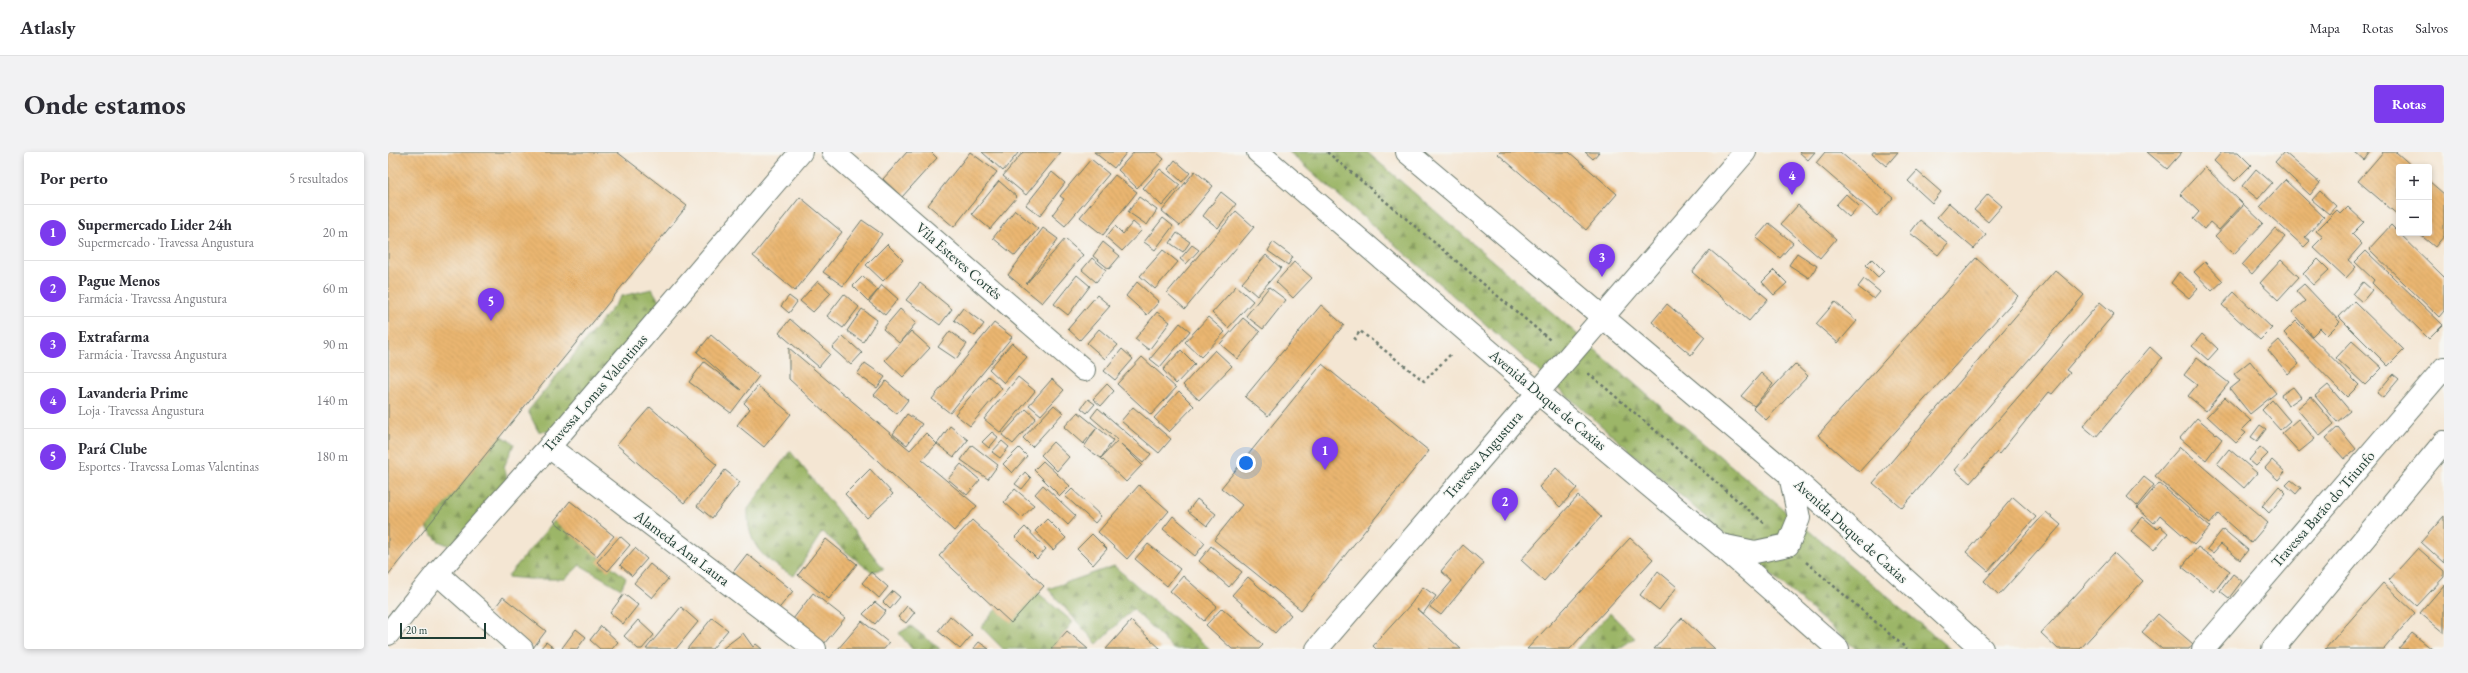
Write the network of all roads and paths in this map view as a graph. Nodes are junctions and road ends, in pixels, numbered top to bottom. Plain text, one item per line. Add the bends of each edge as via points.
1 (801, 152) edge
2 (833, 152) edge
3 (1258, 152) edge
4 (1327, 152) edge
5 (1407, 152) edge
6 (1745, 152) edge
7 (1601, 318) junction
8 (1354, 340) dead end
9 (1451, 354) dead end
10 (1568, 356) junction
11 (2444, 368) edge
12 (1084, 370) dead end
13 (1537, 392) junction
14 (2444, 442) edge
15 (549, 447) junction
16 (1790, 475) junction
17 (1720, 545) junction
18 (1788, 545) junction
19 (437, 574) junction
20 (388, 634) edge
21 (522, 649) edge
22 (815, 649) edge
23 (1316, 649) edge
24 (1838, 649) edge
25 (1907, 649) edge
26 (1982, 649) edge
27 (2202, 649) edge
28 (2273, 649) edge

1 - 15 street, Travessa Lomas Valentinas
2 - 12 street, Vila Esteves Cortês
3 - 13 street, Avenida Duque de Caxias
4 - 10 path
5 - 7 street, Avenida Duque de Caxias
6 - 7 street, Travessa Angustura
7 - 10 street, Travessa Angustura
7 - 16 street, Avenida Duque de Caxias
8 - 9 path via 1360,331 1424,382
10 - 13 street, Travessa Angustura
10 - 18 path
11 - 27 street, Travessa Barão do Triunfo
13 - 17 street, Avenida Duque de Caxias
13 - 23 street, Travessa Angustura
14 - 28 street
15 - 19 street, Travessa Lomas Valentinas
15 - 22 street, Alameda Ana Laura
16 - 18 street via 1800,518
16 - 26 street, Avenida Duque de Caxias
17 - 18 street via 1755,552
17 - 24 street, Avenida Duque de Caxias
18 - 25 path
19 - 20 street, Travessa Lomas Valentinas
19 - 21 street

